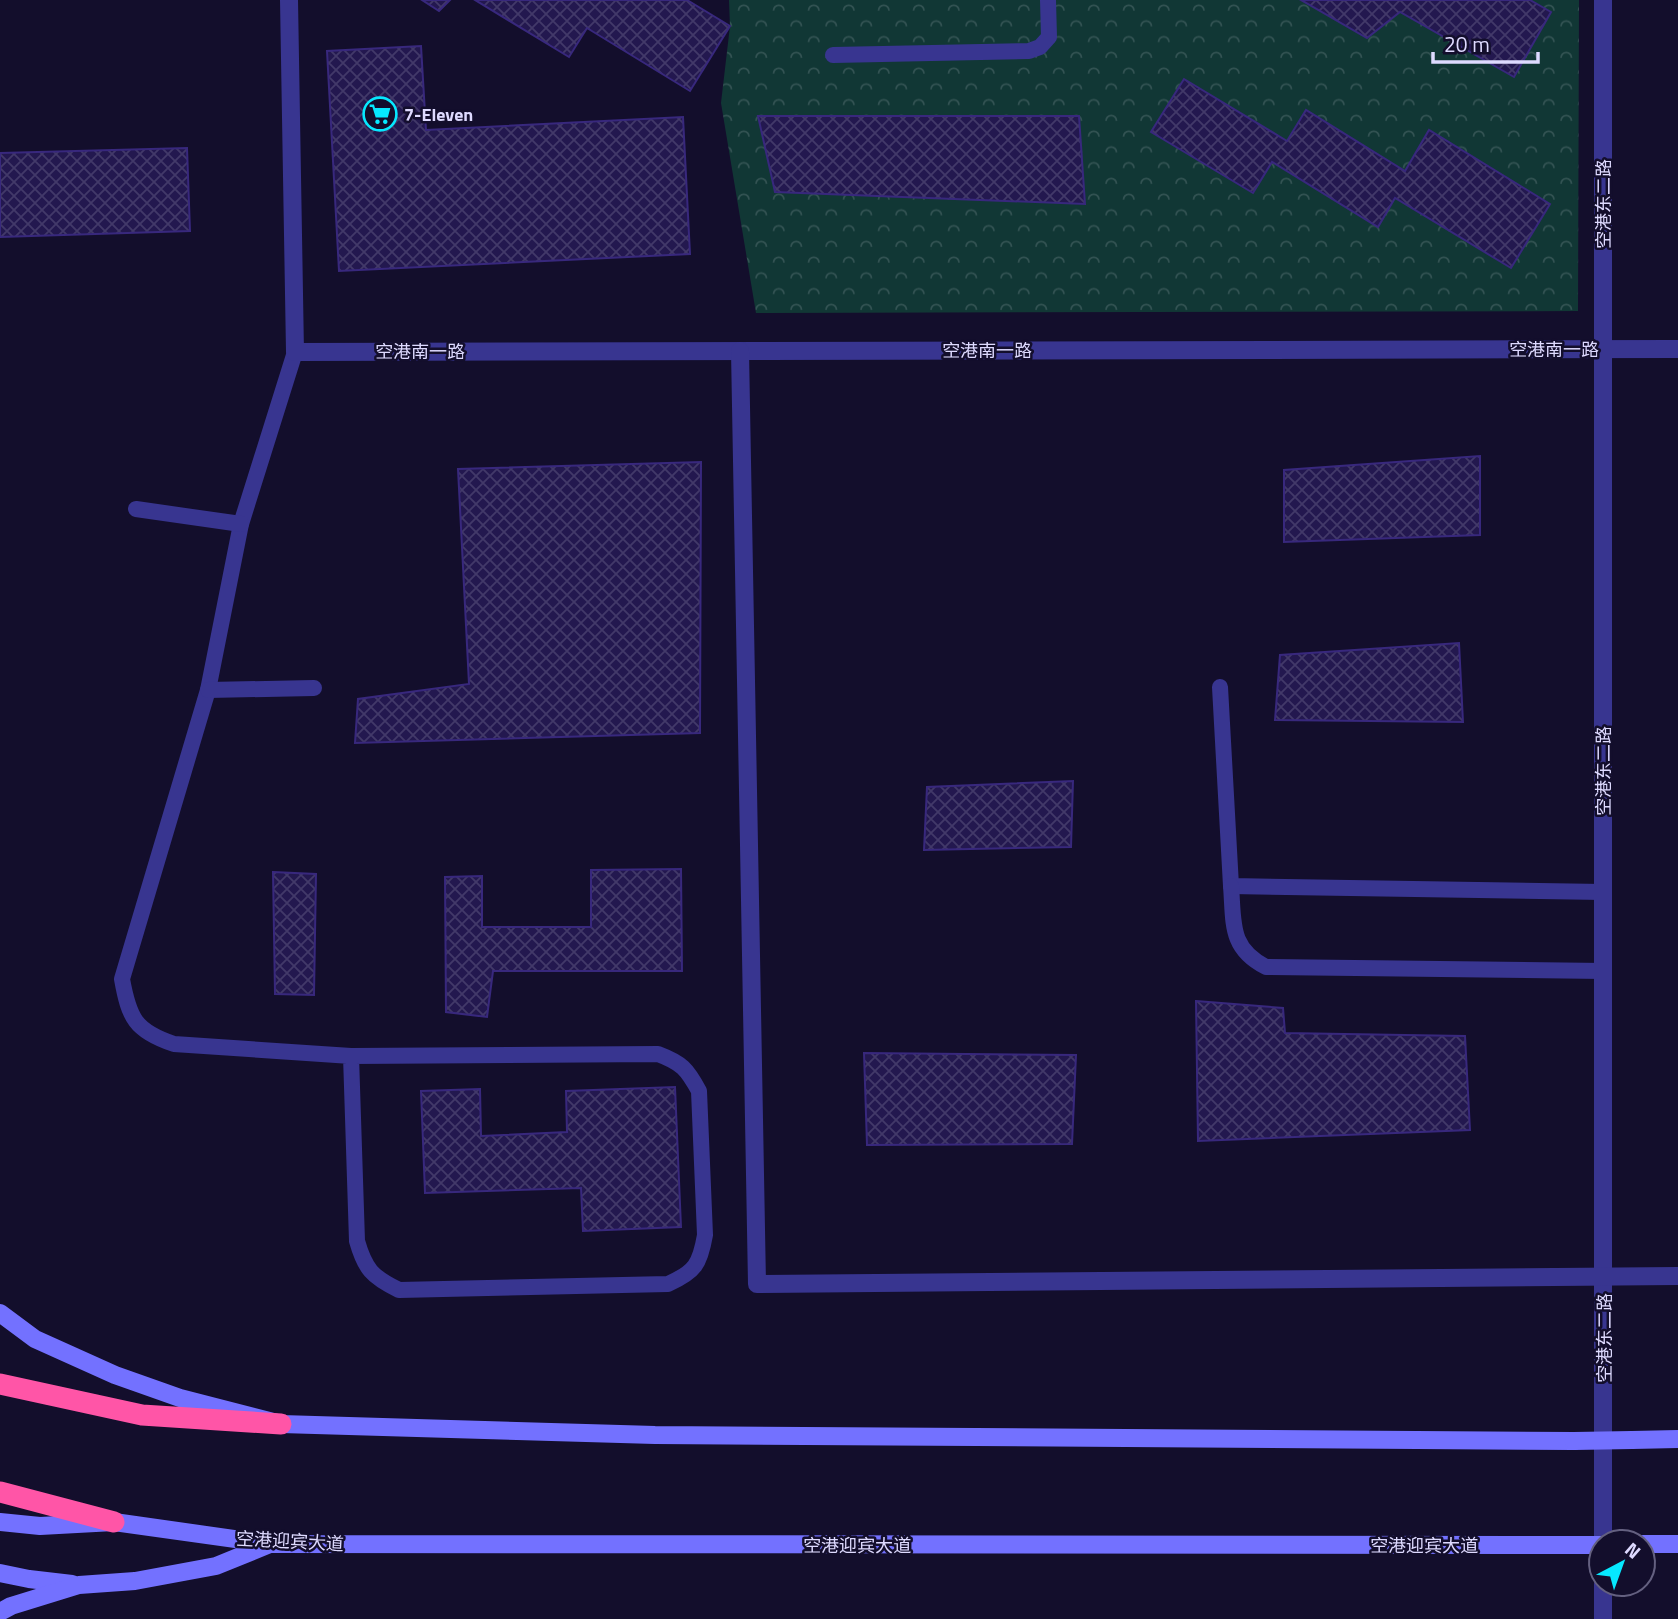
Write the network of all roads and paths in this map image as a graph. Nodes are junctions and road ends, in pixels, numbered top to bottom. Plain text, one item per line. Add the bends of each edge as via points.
1 (289, 0) edge
2 (1048, 0) edge
3 (1603, 0) edge
4 (833, 55) dead end
5 (1603, 349) junction
6 (1678, 349) edge
7 (740, 351) junction
8 (295, 352) junction
9 (136, 509) dead end
10 (242, 524) junction
11 (1220, 687) dead end
12 (314, 688) dead end
13 (208, 690) junction
14 (1231, 886) junction
15 (1604, 892) junction
16 (1604, 971) junction
17 (351, 1056) junction
18 (1678, 1276) edge
19 (1604, 1278) junction
20 (0, 1313) edge
21 (0, 1384) edge
22 (281, 1424) junction
23 (1678, 1438) edge
24 (0, 1492) edge
25 (0, 1522) edge
26 (114, 1522) junction
27 (1602, 1528) edge
28 (1587, 1543) edge
29 (270, 1544) junction
30 (1657, 1544) edge
31 (1678, 1544) edge
32 (0, 1573) edge
33 (79, 1585) junction
34 (1603, 1598) edge
35 (0, 1612) edge
36 (1603, 1619) edge

1 - 8 street
2 - 4 lane via 1049,37 1029,51
3 - 5 street, 空港东二路
5 - 6 street, 空港南一路
5 - 7 street, 空港南一路
5 - 15 street, 空港东二路
7 - 8 street, 空港南一路
7 - 19 street via 757,1284
8 - 10 lane
9 - 10 lane
10 - 13 lane
11 - 14 lane
12 - 13 lane
13 - 17 lane via 122,979 127,1008 138,1025 155,1038 174,1044
14 - 15 lane
14 - 16 lane via 1235,936 1252,960 1266,967
15 - 16 street, 空港东二路
16 - 19 street, 空港东二路
17 - 17 lane via 658,1054 676,1060 699,1091 705,1236 694,1270 668,1284 398,1290 370,1274 357,1241
18 - 19 street
19 - 27 street, 空港东二路
20 - 22 main road via 35,1339 115,1375 180,1398
21 - 22 highway via 142,1415
22 - 23 main road, bridge via 655,1435
24 - 26 highway
25 - 26 main road, 空港迎宾大道 via 40,1527
26 - 29 main road, 空港迎宾大道
28 - 29 main road, 空港迎宾大道
29 - 33 main road via 216,1566 179,1574
30 - 31 main road
32 - 33 main road
33 - 35 main road
34 - 36 street

